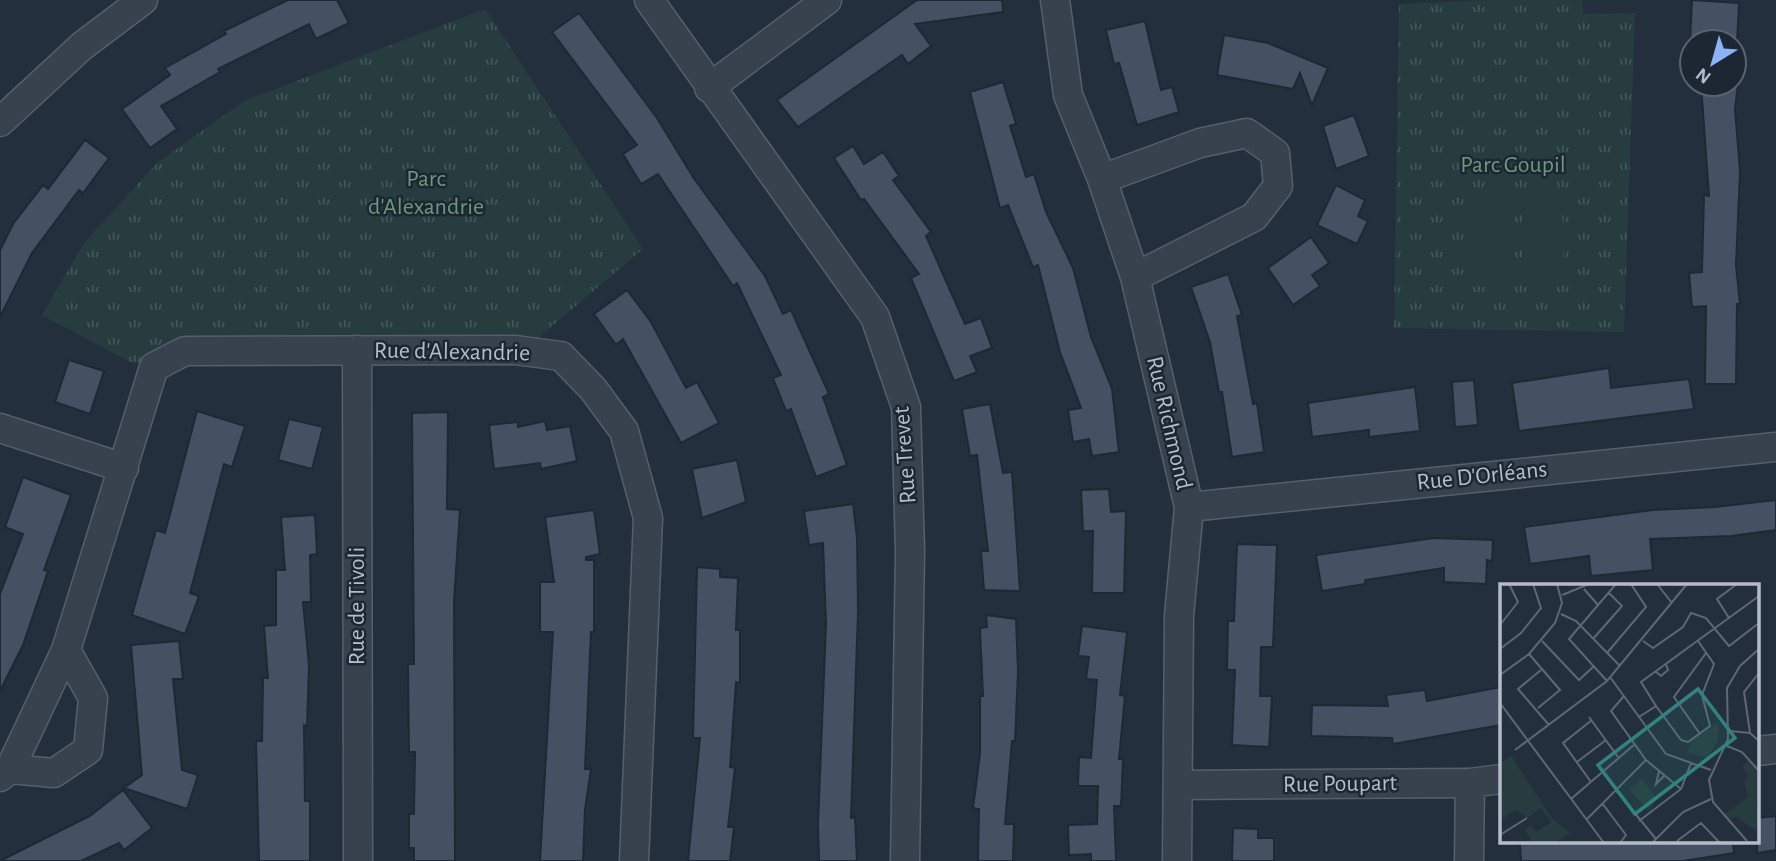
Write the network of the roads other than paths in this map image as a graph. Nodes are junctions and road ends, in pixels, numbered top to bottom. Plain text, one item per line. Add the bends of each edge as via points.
1 (143, 0) edge
2 (649, 0) edge
3 (827, 0) edge
4 (1055, 0) edge
5 (709, 88) junction
6 (0, 122) edge
7 (1102, 179) junction
8 (1135, 277) junction
9 (357, 350) junction
10 (0, 428) edge
11 (1776, 447) edge
12 (124, 468) junction
13 (1189, 507) junction
14 (66, 650) junction
15 (1776, 749) edge
16 (1758, 751) edge
17 (5, 773) edge
18 (1500, 779) edge
19 (1471, 783) junction
20 (1179, 785) junction
21 (358, 861) edge
22 (634, 861) edge
23 (905, 861) edge
24 (1177, 861) edge
25 (1469, 861) edge

1 - 6 street via 82,46
2 - 5 street, Rue Trevet
3 - 5 street
4 - 7 street, Rue Richmond via 1068,95
5 - 23 street, Rue Trevet via 875,317 906,407 910,563
7 - 8 street, Rue Richmond
7 - 8 street via 1200,143 1247,132 1275,153 1278,186 1254,217
8 - 13 street, Rue Richmond
9 - 12 street, Rue d'Alexandrie via 185,351 154,367
9 - 21 street, Rue de Tivoli
9 - 22 street, Rue d'Alexandrie via 515,350 561,356 624,431 648,518
10 - 12 street
11 - 13 street, Rue D'Orléans
12 - 14 street, Rue d'Alexandrie
13 - 20 street, Rue Richmond via 1179,615
14 - 17 street, Rue d'Alexandrie
14 - 17 street, Rue d'Alexandrie via 93,698 88,750 54,773
15 - 16 street
18 - 19 street, Rue Poupart
19 - 20 street, Rue Poupart
19 - 25 street
20 - 24 street, Rue Richmond

